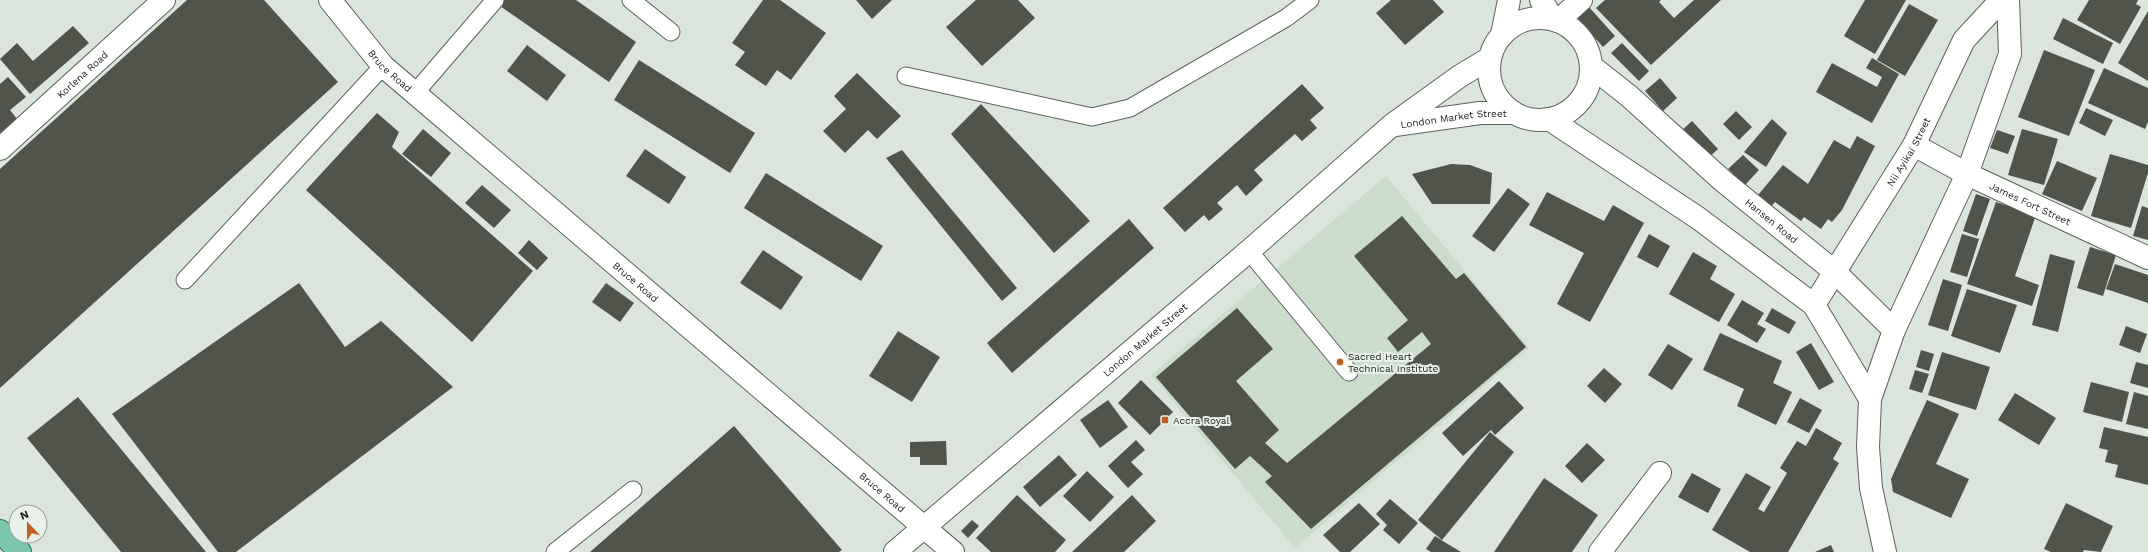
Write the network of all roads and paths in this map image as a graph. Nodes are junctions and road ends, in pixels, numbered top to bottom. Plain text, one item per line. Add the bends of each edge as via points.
1 (164, 0) edge
2 (330, 0) edge
3 (495, 0) edge
4 (630, 0) edge
5 (1310, 0) edge
6 (1509, 0) edge
7 (1541, 0) edge
8 (1581, 0) edge
9 (2001, 0) edge
10 (2008, 0) edge
11 (1555, 20) junction
12 (671, 32) dead end
13 (1502, 35) junction
14 (1490, 58) junction
15 (383, 66) junction
16 (1591, 66) junction
17 (906, 76) dead end
18 (415, 93) junction
19 (1514, 113) junction
20 (1549, 119) junction
21 (1392, 125) junction
22 (1914, 145) junction
23 (0, 149) edge
24 (1967, 174) junction
25 (1249, 251) junction
26 (2148, 258) edge
27 (1835, 272) junction
28 (185, 280) dead end
29 (1814, 305) junction
30 (1894, 330) junction
31 (1349, 372) dead end
32 (1870, 400) junction
33 (1660, 473) dead end
34 (633, 490) dead end
35 (924, 528) junction
36 (0, 531) edge
37 (20, 552) edge
38 (555, 552) edge
39 (895, 552) edge
40 (953, 552) edge
41 (1600, 552) edge
42 (1885, 552) edge

1 - 23 street, Korlena Road
2 - 15 street, Bruce Road
3 - 18 lane
4 - 12 lane
5 - 17 lane via 1286,18 1130,108 1092,117
6 - 13 street
7 - 11 street
8 - 11 street
9 - 22 street, Nii Ayikai Street via 1964,40
10 - 24 street via 2010,54
11 - 13 street via 1534,18 1516,24
11 - 16 street via 1575,31 1586,47
13 - 14 street
14 - 19 street via 1489,79 1498,99
14 - 21 street, London Market Street via 1460,76
15 - 18 street, Bruce Road
15 - 28 lane
16 - 20 street via 1589,84 1580,100 1567,112
16 - 27 street, Hansen Road via 1629,96 1723,182
18 - 35 street, Bruce Road
19 - 20 street via 1525,118
19 - 21 street, London Market Street via 1480,113
20 - 29 street via 1698,218
21 - 25 street, London Market Street
22 - 24 street, James Fort Street
22 - 27 street, Nii Ayikai Street
24 - 26 street, James Fort Street
24 - 30 street
25 - 31 lane
25 - 35 street, London Market Street
27 - 29 street, Nii Ayikai Street
27 - 30 street, Hansen Road
29 - 32 street
30 - 32 street
32 - 42 street via 1868,447 1871,488
33 - 41 street
34 - 38 lane
35 - 39 street, London Market Street
35 - 40 street, Bruce Road
36 - 37 main road

